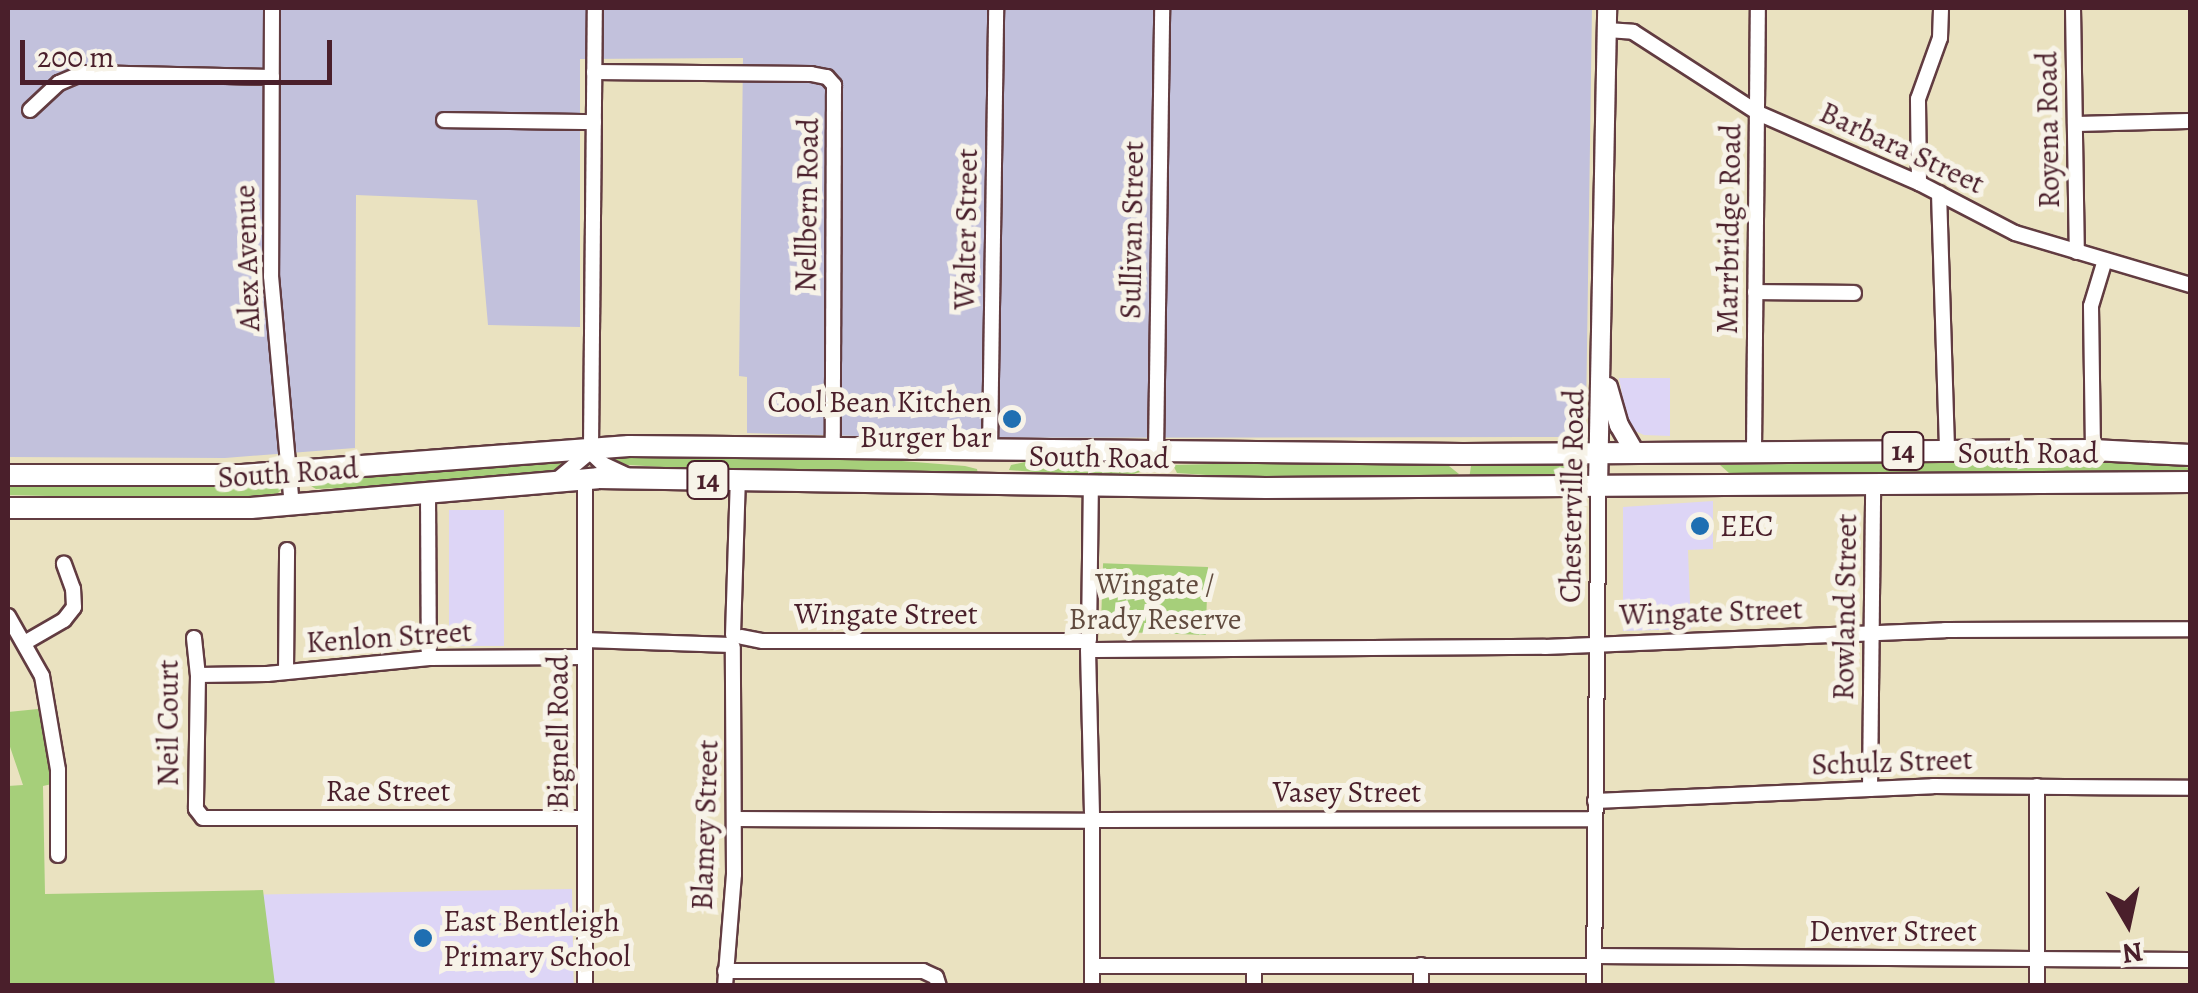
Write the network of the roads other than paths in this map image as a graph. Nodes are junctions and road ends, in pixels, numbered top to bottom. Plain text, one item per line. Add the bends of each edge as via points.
1 (272, 8) edge
2 (595, 8) edge
3 (996, 8) edge
4 (1162, 8) edge
5 (1607, 8) edge
6 (1758, 8) edge
7 (1941, 8) edge
8 (2073, 8) edge
9 (1607, 30) junction
10 (594, 72) junction
11 (272, 78) junction
12 (30, 110) dead end
13 (1758, 113) junction
14 (444, 120) dead end
15 (2190, 121) edge
16 (594, 122) junction
17 (2075, 124) junction
18 (1918, 183) junction
19 (1940, 193) junction
20 (1974, 211) junction
21 (1944, 222) junction
22 (2077, 252) junction
23 (2105, 260) junction
24 (2190, 285) edge
25 (1756, 292) junction
26 (1854, 292) dead end
27 (1602, 367) junction
28 (590, 449) junction
29 (833, 450) junction
30 (1946, 450) junction
31 (2093, 450) junction
32 (1713, 451) junction
33 (1754, 451) junction
34 (990, 452) junction
35 (1600, 452) junction
36 (1634, 452) junction
37 (1156, 453) junction
38 (1463, 454) junction
39 (2190, 455) edge
40 (289, 471) junction
41 (8, 475) edge
42 (586, 478) junction
43 (634, 478) junction
44 (555, 480) junction
45 (738, 480) junction
46 (2190, 482) edge
47 (1873, 484) junction
48 (989, 486) junction
49 (1091, 486) junction
50 (1714, 486) junction
51 (1156, 487) junction
52 (1598, 487) junction
53 (1463, 488) junction
54 (428, 493) junction
55 (292, 505) junction
56 (8, 508) edge
57 (287, 550) dead end
58 (64, 564) dead end
59 (8, 616) edge
60 (2190, 629) edge
61 (1872, 633) junction
62 (194, 638) dead end
63 (585, 640) junction
64 (737, 641) junction
65 (26, 642) junction
66 (1092, 645) junction
67 (1596, 646) junction
68 (585, 657) junction
69 (429, 658) junction
70 (286, 672) junction
71 (198, 675) junction
72 (2037, 786) junction
73 (2190, 788) edge
74 (1870, 789) junction
75 (1594, 801) junction
76 (196, 809) joint
77 (585, 818) junction
78 (734, 819) junction
79 (1092, 820) junction
80 (1594, 820) junction
81 (63, 845) dead end
82 (2037, 959) junction
83 (2190, 960) edge
84 (1594, 961) junction
85 (1421, 965) junction
86 (1092, 966) junction
87 (1254, 966) junction
88 (725, 978) edge
89 (938, 981) edge
90 (585, 986) edge
91 (1092, 986) edge
92 (1254, 986) edge
93 (1421, 986) edge
94 (1594, 986) edge
95 (2037, 986) edge

1 - 11 street, Alex Avenue
2 - 10 street
3 - 34 street, Walter Street
4 - 37 street, Sullivan Street
5 - 9 main road, Chesterville Road
6 - 13 street, Marrbridge Road
7 - 18 street via 1940,38 1918,99
8 - 17 street, Royena Road
9 - 13 street, Barbara Street via 1633,32
9 - 27 main road, Chesterville Road
10 - 16 street
10 - 29 street, Nellbern Road via 811,74 834,85
11 - 12 street via 82,74 59,83
11 - 40 street, Alex Avenue via 271,276
13 - 18 street, Barbara Street
13 - 25 street, Marrbridge Road
14 - 16 street
15 - 17 street
16 - 28 street
17 - 22 street, Royena Road
18 - 19 street, Barbara Street
19 - 20 street, Barbara Street
19 - 21 street
20 - 21 street via 1948,211
20 - 22 street, Barbara Street via 2015,233
21 - 30 street
22 - 23 street, Barbara Street
23 - 24 street, Barbara Street
23 - 31 street via 2090,306
25 - 26 street
25 - 33 street, Marrbridge Road
27 - 35 main road, Chesterville Road
27 - 36 main road
28 - 29 highway, South Road / 14
28 - 40 highway, South Road / 14
28 - 43 street via 603,464
28 - 44 street via 584,462
29 - 34 highway, South Road / 14
30 - 31 highway, South Road / 14
30 - 33 highway, South Road / 14
31 - 39 highway, South Road / 14
32 - 33 highway, South Road / 14
32 - 36 highway, South Road / 14
32 - 50 highway
34 - 37 highway, South Road / 14
34 - 48 highway
35 - 36 highway, South Road / 14
35 - 38 highway, South Road / 14
35 - 52 main road, Chesterville Road
37 - 38 highway, South Road / 14
37 - 51 highway
38 - 53 highway
40 - 41 highway, South Road / 14
40 - 55 street, Alex Avenue
42 - 43 highway, South Road / 14
42 - 44 highway, South Road / 14
42 - 63 street, Bignell Road
43 - 45 highway, South Road / 14
44 - 54 highway, South Road / 14
45 - 48 highway, South Road / 14
45 - 64 street, Blamey Street
46 - 47 highway, South Road / 14
47 - 50 highway, South Road / 14
47 - 61 street, Rowland Street
48 - 49 highway, South Road / 14
49 - 51 highway, South Road / 14
49 - 66 street
50 - 52 highway, South Road / 14
51 - 53 highway, South Road / 14
52 - 53 highway, South Road / 14
52 - 67 street, Chesterville Road
54 - 55 highway, South Road / 14
54 - 69 street
55 - 56 highway, South Road / 14
57 - 70 street
58 - 65 street via 74,607
59 - 65 street
60 - 61 street, Wingate Street
61 - 67 street, Wingate Street
61 - 74 street, Rowland Street
62 - 71 street, Neil Court
63 - 64 street, Wingate Street
63 - 68 street, Bignell Road
64 - 66 street, Wingate Street
64 - 78 street, Blamey Street
65 - 81 street via 42,676
66 - 67 street, Wingate Street
66 - 79 street
67 - 75 street, Chesterville Road
68 - 69 street, Kenlon Street
68 - 77 street, Bignell Road
69 - 70 street, Kenlon Street
70 - 71 street, Kenlon Street
71 - 76 street, Neil Court
72 - 73 street, Schulz Street
72 - 74 street, Schulz Street
72 - 82 street
74 - 75 street, Schulz Street
75 - 80 street, Chesterville Road
76 - 77 street, Rae Street via 207,819
77 - 90 street, Bignell Road
78 - 79 street, Vasey Street
78 - 88 street, Blamey Street
79 - 80 street, Vasey Street
79 - 86 street
80 - 84 street, Chesterville Road
82 - 83 street, Denver Street
82 - 84 street, Denver Street
82 - 95 street
84 - 85 street, Denver Street
84 - 94 street, Chesterville Road
85 - 87 street, Denver Street
85 - 93 street
86 - 87 street, Denver Street
86 - 91 street
87 - 92 street
88 - 89 street via 924,971

